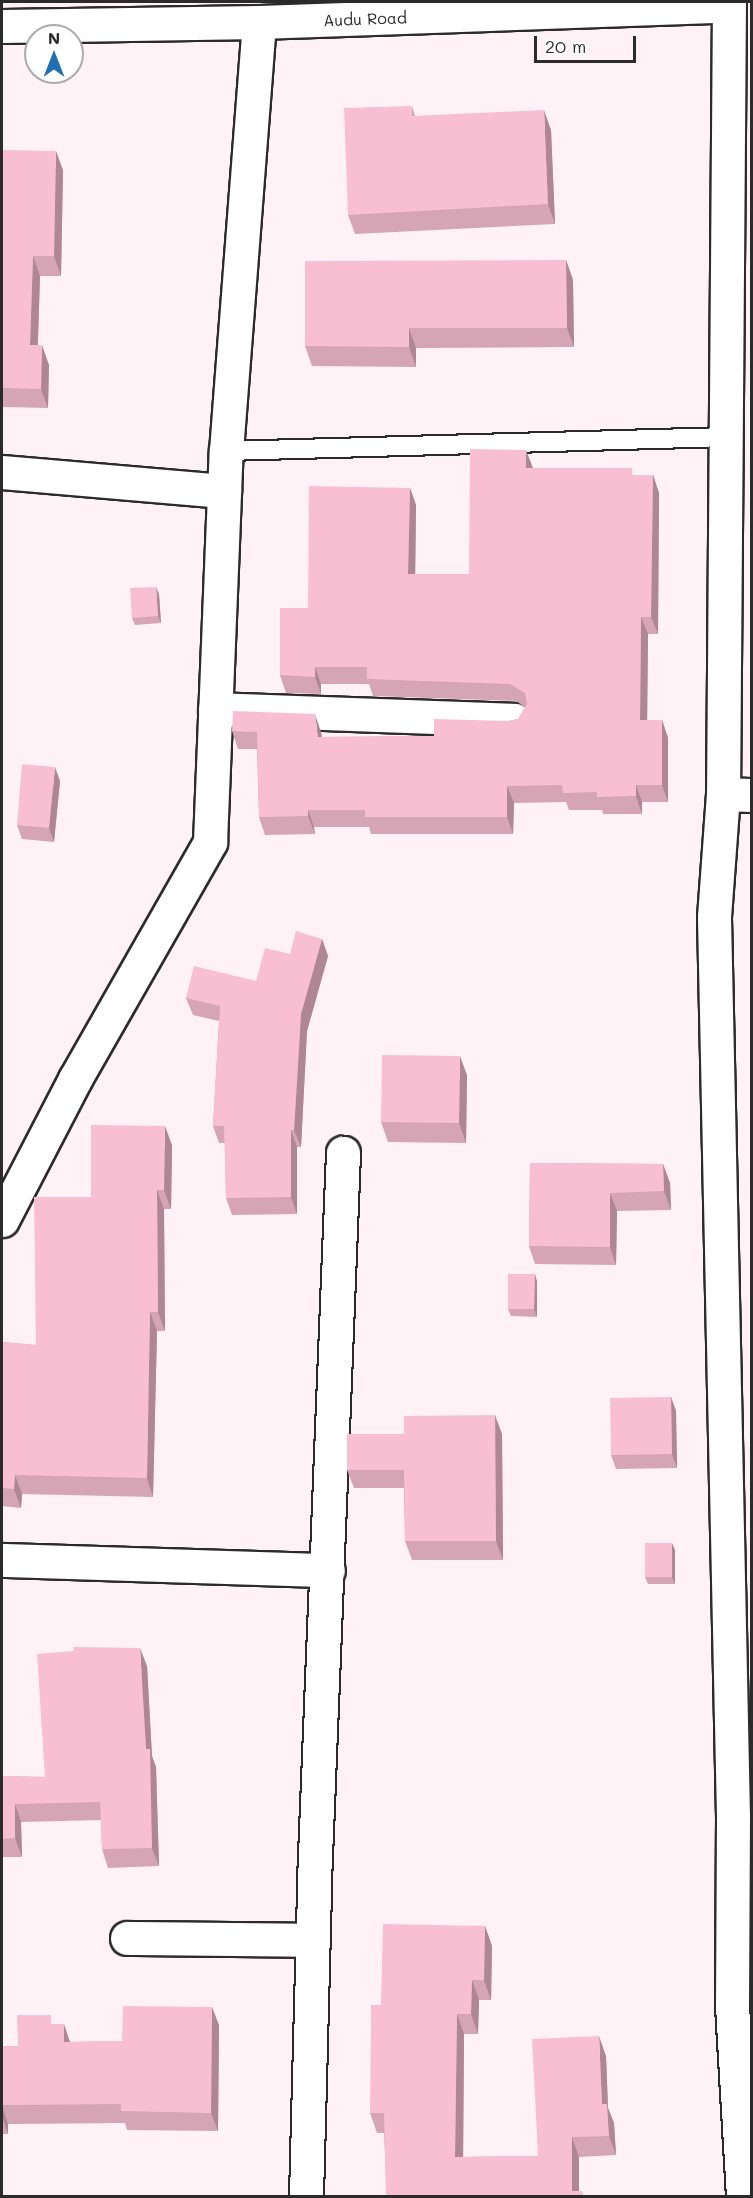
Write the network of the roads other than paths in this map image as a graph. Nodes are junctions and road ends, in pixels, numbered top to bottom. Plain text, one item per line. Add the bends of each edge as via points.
1 (729, 4) edge
2 (259, 22) junction
3 (2, 26) edge
4 (728, 437) junction
5 (226, 451) junction
6 (2, 472) edge
7 (224, 491) junction
8 (215, 709) junction
9 (514, 720) edge
10 (737, 795) edge
11 (342, 1153) dead end
12 (2, 1220) edge
13 (2, 1560) edge
14 (328, 1570) junction
15 (127, 1938) dead end
16 (313, 1940) junction
17 (306, 2196) edge
18 (743, 2196) edge

1 - 2 street, Audu Road
1 - 4 street
2 - 3 street, Audu Road
2 - 5 street
4 - 5 lane
4 - 10 street
5 - 7 street
6 - 7 street
7 - 8 street
8 - 9 street
8 - 12 street via 210,842 75,1079
10 - 18 street via 714,917 733,1817 732,2005
11 - 14 street
13 - 14 street
14 - 16 street
15 - 16 street
16 - 17 street

